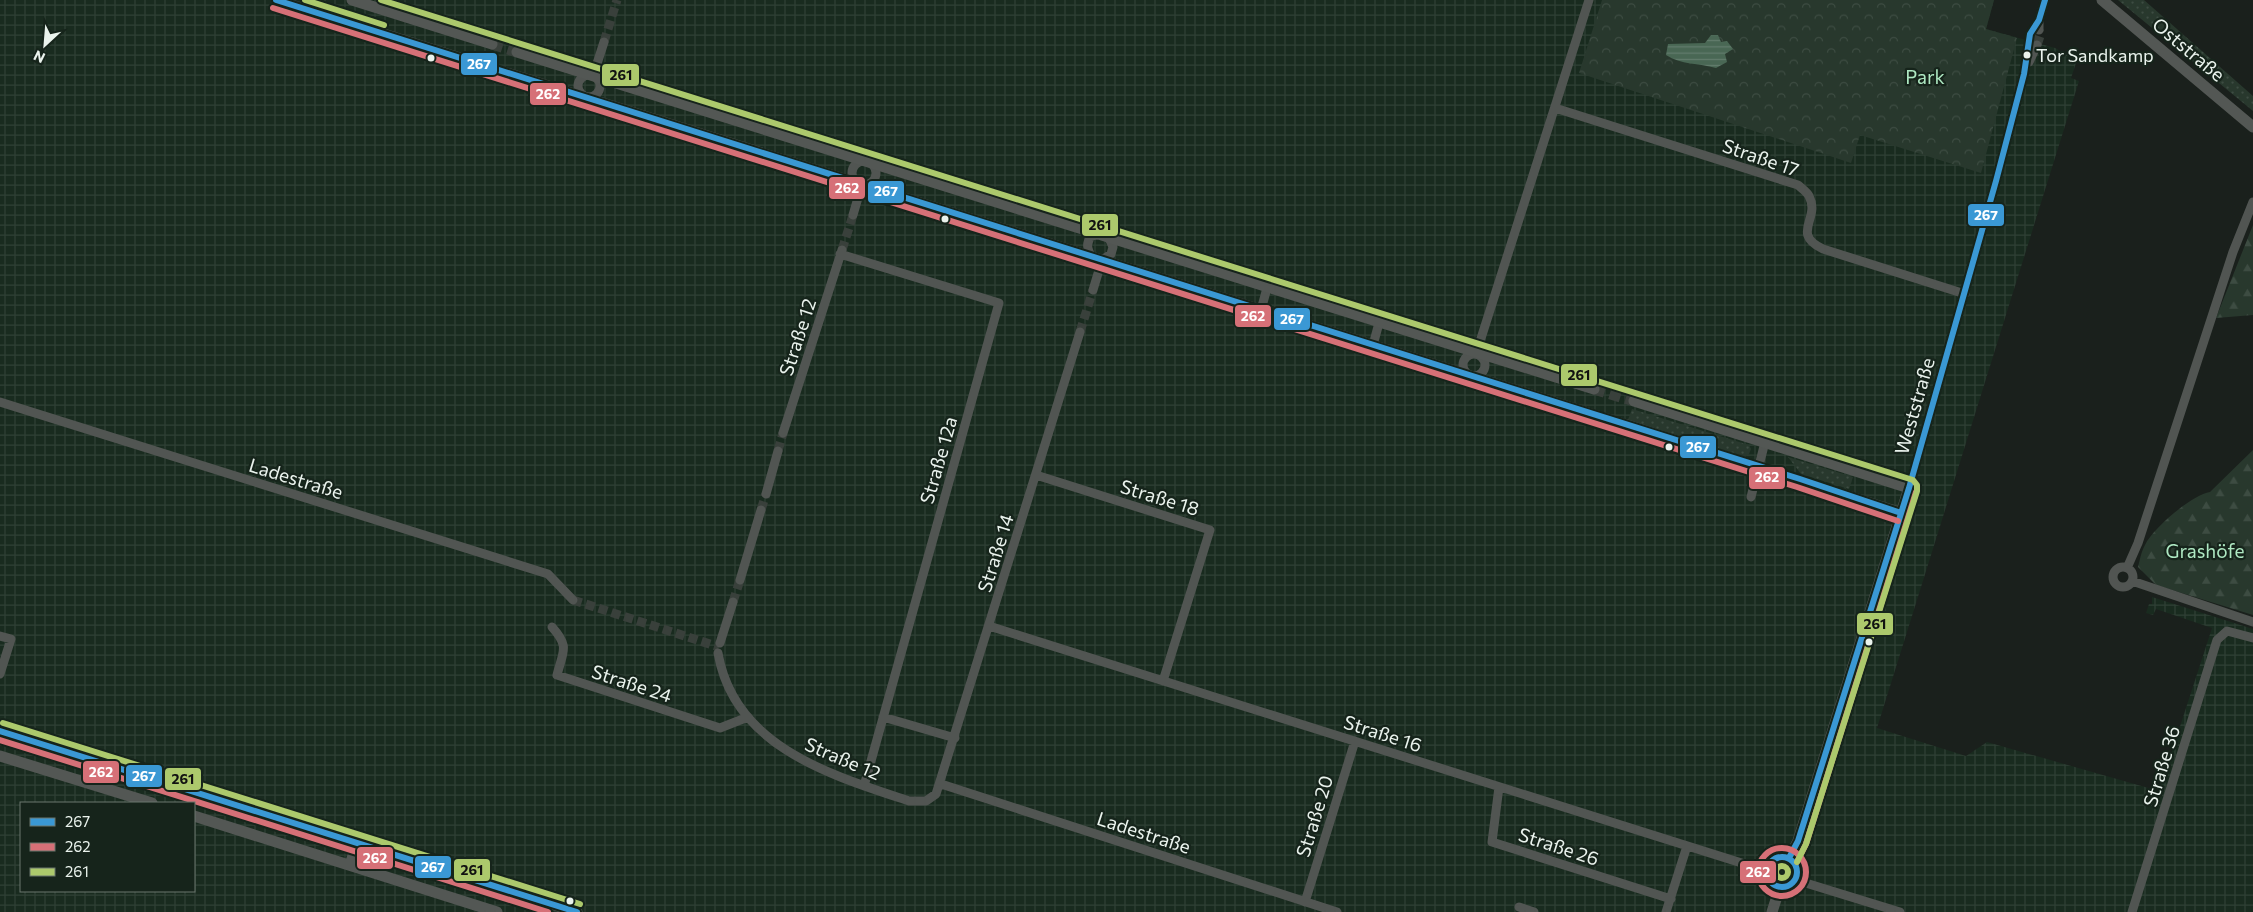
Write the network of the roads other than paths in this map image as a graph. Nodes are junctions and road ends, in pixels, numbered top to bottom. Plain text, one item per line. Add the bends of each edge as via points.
1 (352, 0) edge
2 (1589, 0) edge
3 (2045, 0) edge
4 (2102, 0) edge
5 (336, 19) tunnel mouth
6 (2036, 29) tunnel mouth
7 (604, 42) tunnel mouth
8 (2033, 43) tunnel mouth
9 (492, 44) tunnel mouth
10 (517, 52) tunnel mouth
11 (485, 66) tunnel mouth
12 (510, 74) tunnel mouth
13 (593, 76) junction
14 (585, 97) junction
15 (1555, 108) junction
16 (2253, 127) edge
17 (869, 163) junction
18 (862, 184) junction
19 (2253, 202) edge
20 (853, 214) tunnel mouth
21 (1103, 236) junction
22 (841, 252) joint
23 (1091, 256) junction
24 (1102, 260) junction
25 (1267, 288) junction
26 (1093, 290) tunnel mouth
27 (1965, 294) junction
28 (1261, 310) junction
29 (1379, 323) junction
30 (1080, 332) tunnel mouth
31 (1372, 345) junction
32 (1476, 354) junction
33 (1472, 376) junction
34 (1594, 389) tunnel mouth
35 (1634, 401) tunnel mouth
36 (0, 402) edge
37 (1588, 413) tunnel mouth
38 (1627, 425) tunnel mouth
39 (783, 433) tunnel mouth
40 (1765, 442) junction
41 (778, 451) tunnel mouth
42 (1758, 466) junction
43 (1036, 475) junction
44 (1908, 488) junction
45 (766, 494) tunnel mouth
46 (1752, 497) dead end
47 (761, 510) tunnel mouth
48 (1901, 513) junction
49 (2127, 568) junction
50 (740, 580) tunnel mouth
51 (2132, 582) junction
52 (573, 600) tunnel mouth
53 (733, 602) tunnel mouth
54 (2253, 622) edge
55 (990, 626) junction
56 (552, 627) dead end
57 (0, 636) edge
58 (2253, 638) edge
59 (720, 643) dead end
60 (718, 653) dead end
61 (0, 674) edge
62 (1163, 680) junction
63 (748, 717) junction
64 (883, 717) junction
65 (0, 731) edge
66 (955, 738) junction
67 (1355, 741) junction
68 (0, 756) edge
69 (941, 784) junction
70 (864, 786) junction
71 (1499, 787) junction
72 (149, 802) edge
73 (195, 816) edge
74 (357, 843) junction
75 (1687, 846) junction
76 (386, 852) junction
77 (1789, 858) junction
78 (350, 865) junction
79 (1767, 871) junction
80 (379, 874) junction
81 (1796, 880) junction
82 (1780, 887) junction
83 (1671, 899) junction
84 (1305, 902) junction
85 (1519, 907) dead end
86 (562, 910) edge
87 (497, 912) edge
88 (576, 912) edge
89 (1337, 912) edge
90 (1534, 912) edge
91 (1666, 912) edge
92 (1772, 912) edge
93 (1900, 912) edge
94 (2132, 912) edge

1 - 9 street
2 - 15 street
3 - 6 street
4 - 16 street, Oststraße
5 - 11 street
7 - 13 street
8 - 27 street, Weststraße
10 - 13 street
12 - 14 street
13 - 14 street via 599,81 599,90 595,96
13 - 14 street via 584,76 578,82 579,91
13 - 17 street
14 - 18 street
15 - 27 street, Straße 17 via 1798,184 1809,196 1812,208 1806,232 1810,241 1823,249
15 - 32 street
17 - 18 street via 875,169 876,178 871,184
17 - 18 street via 860,162 853,170 854,179
17 - 21 street
18 - 20 street
18 - 23 street
19 - 49 street via 2233,252
21 - 23 street via 1091,236 1086,248
21 - 24 street via 1113,247 1111,254
21 - 25 street
22 - 39 street, Straße 12
22 - 64 street, Straße 12a via 999,303
23 - 24 street
24 - 26 street
24 - 28 street
25 - 28 street
25 - 29 street
27 - 44 street, Weststraße
28 - 31 street
29 - 31 street
29 - 32 street
30 - 43 street, Straße 14
31 - 33 street
32 - 33 street via 1484,360 1485,369
32 - 33 street via 1469,355 1463,362 1464,371
32 - 34 street
33 - 37 street
35 - 40 street
36 - 52 street, Ladestraße via 548,574
38 - 42 street
40 - 42 street
40 - 44 street
41 - 45 street
42 - 46 street
42 - 48 street
43 - 55 street, Straße 14
43 - 62 street, Straße 18 via 1210,530
44 - 48 street, Weststraße
47 - 50 street
48 - 77 street, Weststraße via 1798,841
49 - 51 street via 2133,575
49 - 51 street via 2116,570 2114,581 2123,587
51 - 54 street
53 - 59 street
55 - 62 street, Straße 16
55 - 66 street, Straße 14
56 - 63 street, Straße 24 via 564,646 557,676 720,728
57 - 61 street via 11,639
58 - 94 street, Straße 36 via 2224,632 2217,640
60 - 63 street, Straße 12 via 730,693
62 - 67 street, Straße 16
63 - 70 street, Straße 12 via 767,737 810,766
64 - 66 street
64 - 70 street, Straße 12a
65 - 74 street
66 - 69 street, Straße 14
67 - 71 street, Straße 16
67 - 84 street, Straße 20
68 - 72 street
69 - 70 street, Straße 12 via 936,794 926,801 909,801
69 - 84 street, Ladestraße
71 - 75 street, Straße 16
71 - 83 street, Straße 26 via 1492,842
73 - 78 street
74 - 76 street
74 - 78 street
75 - 79 street, Straße 16
75 - 83 street
76 - 80 street
76 - 86 street
77 - 79 street via 1775,859
77 - 81 street via 1796,865
78 - 80 street
79 - 82 street via 1769,880
80 - 87 street
81 - 82 street via 1789,886
81 - 93 street
82 - 92 street
83 - 91 street
84 - 89 street, Ladestraße
85 - 90 street
86 - 88 street

